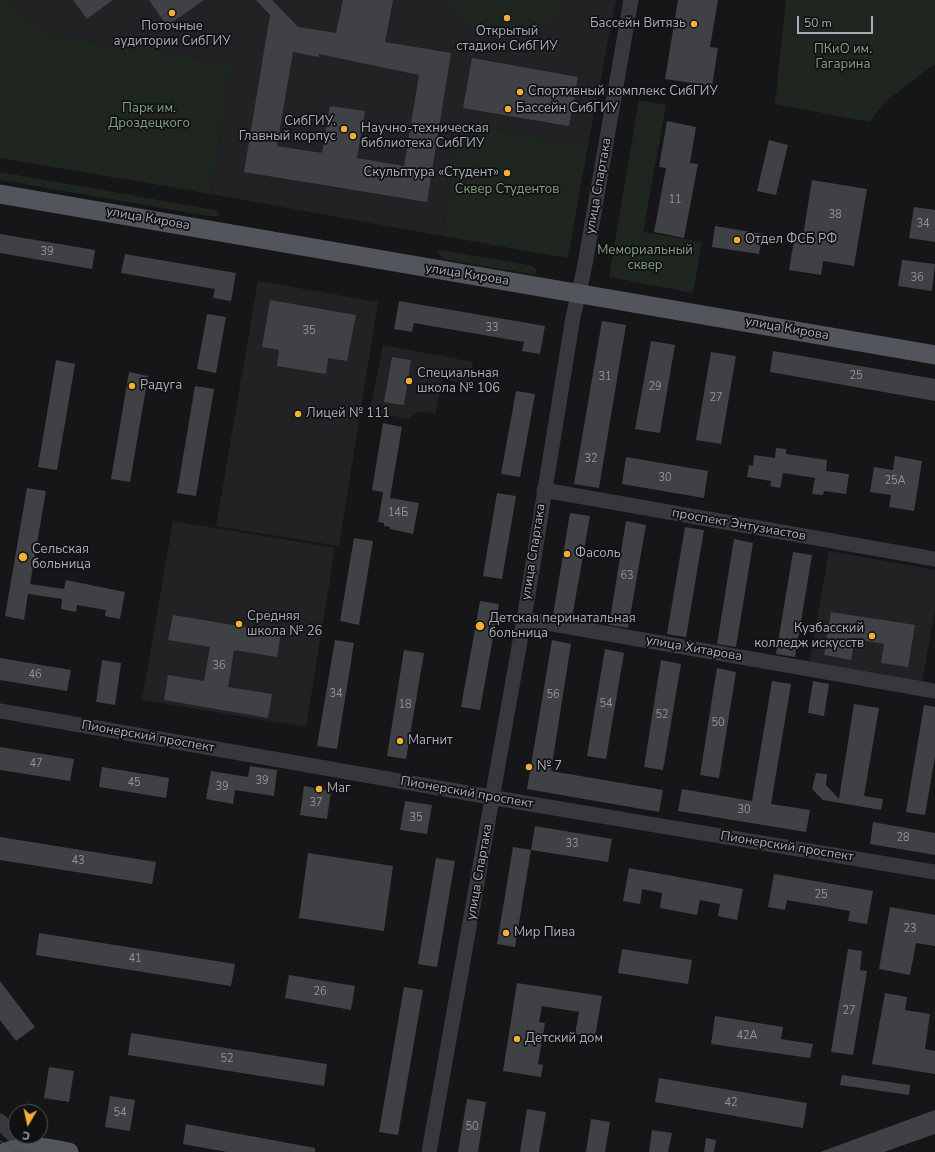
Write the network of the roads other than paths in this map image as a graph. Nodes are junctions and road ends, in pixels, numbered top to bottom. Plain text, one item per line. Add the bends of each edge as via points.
1 (631, 0) edge
2 (0, 194) edge
3 (579, 293) junction
4 (935, 354) edge
5 (544, 490) junction
6 (935, 559) edge
7 (524, 619) junction
8 (935, 691) edge
9 (0, 711) edge
10 (493, 796) junction
11 (935, 872) edge
12 (0, 1121) edge
13 (35, 1146) junction
14 (5, 1150) edge
15 (69, 1152) edge
16 (429, 1152) edge

1 - 3 street, улица Спартака
2 - 3 main road, улица Кирова
3 - 4 main road, улица Кирова
3 - 5 street, улица Спартака
5 - 6 street, проспект Энтузиастов
5 - 7 street, улица Спартака
7 - 8 street, улица Хитарова
7 - 10 street, улица Спартака
9 - 10 street, Пионерский проспект
10 - 11 street, Пионерский проспект
10 - 16 street, улица Спартака
12 - 13 street via 20,1141
13 - 14 main road
13 - 15 main road

